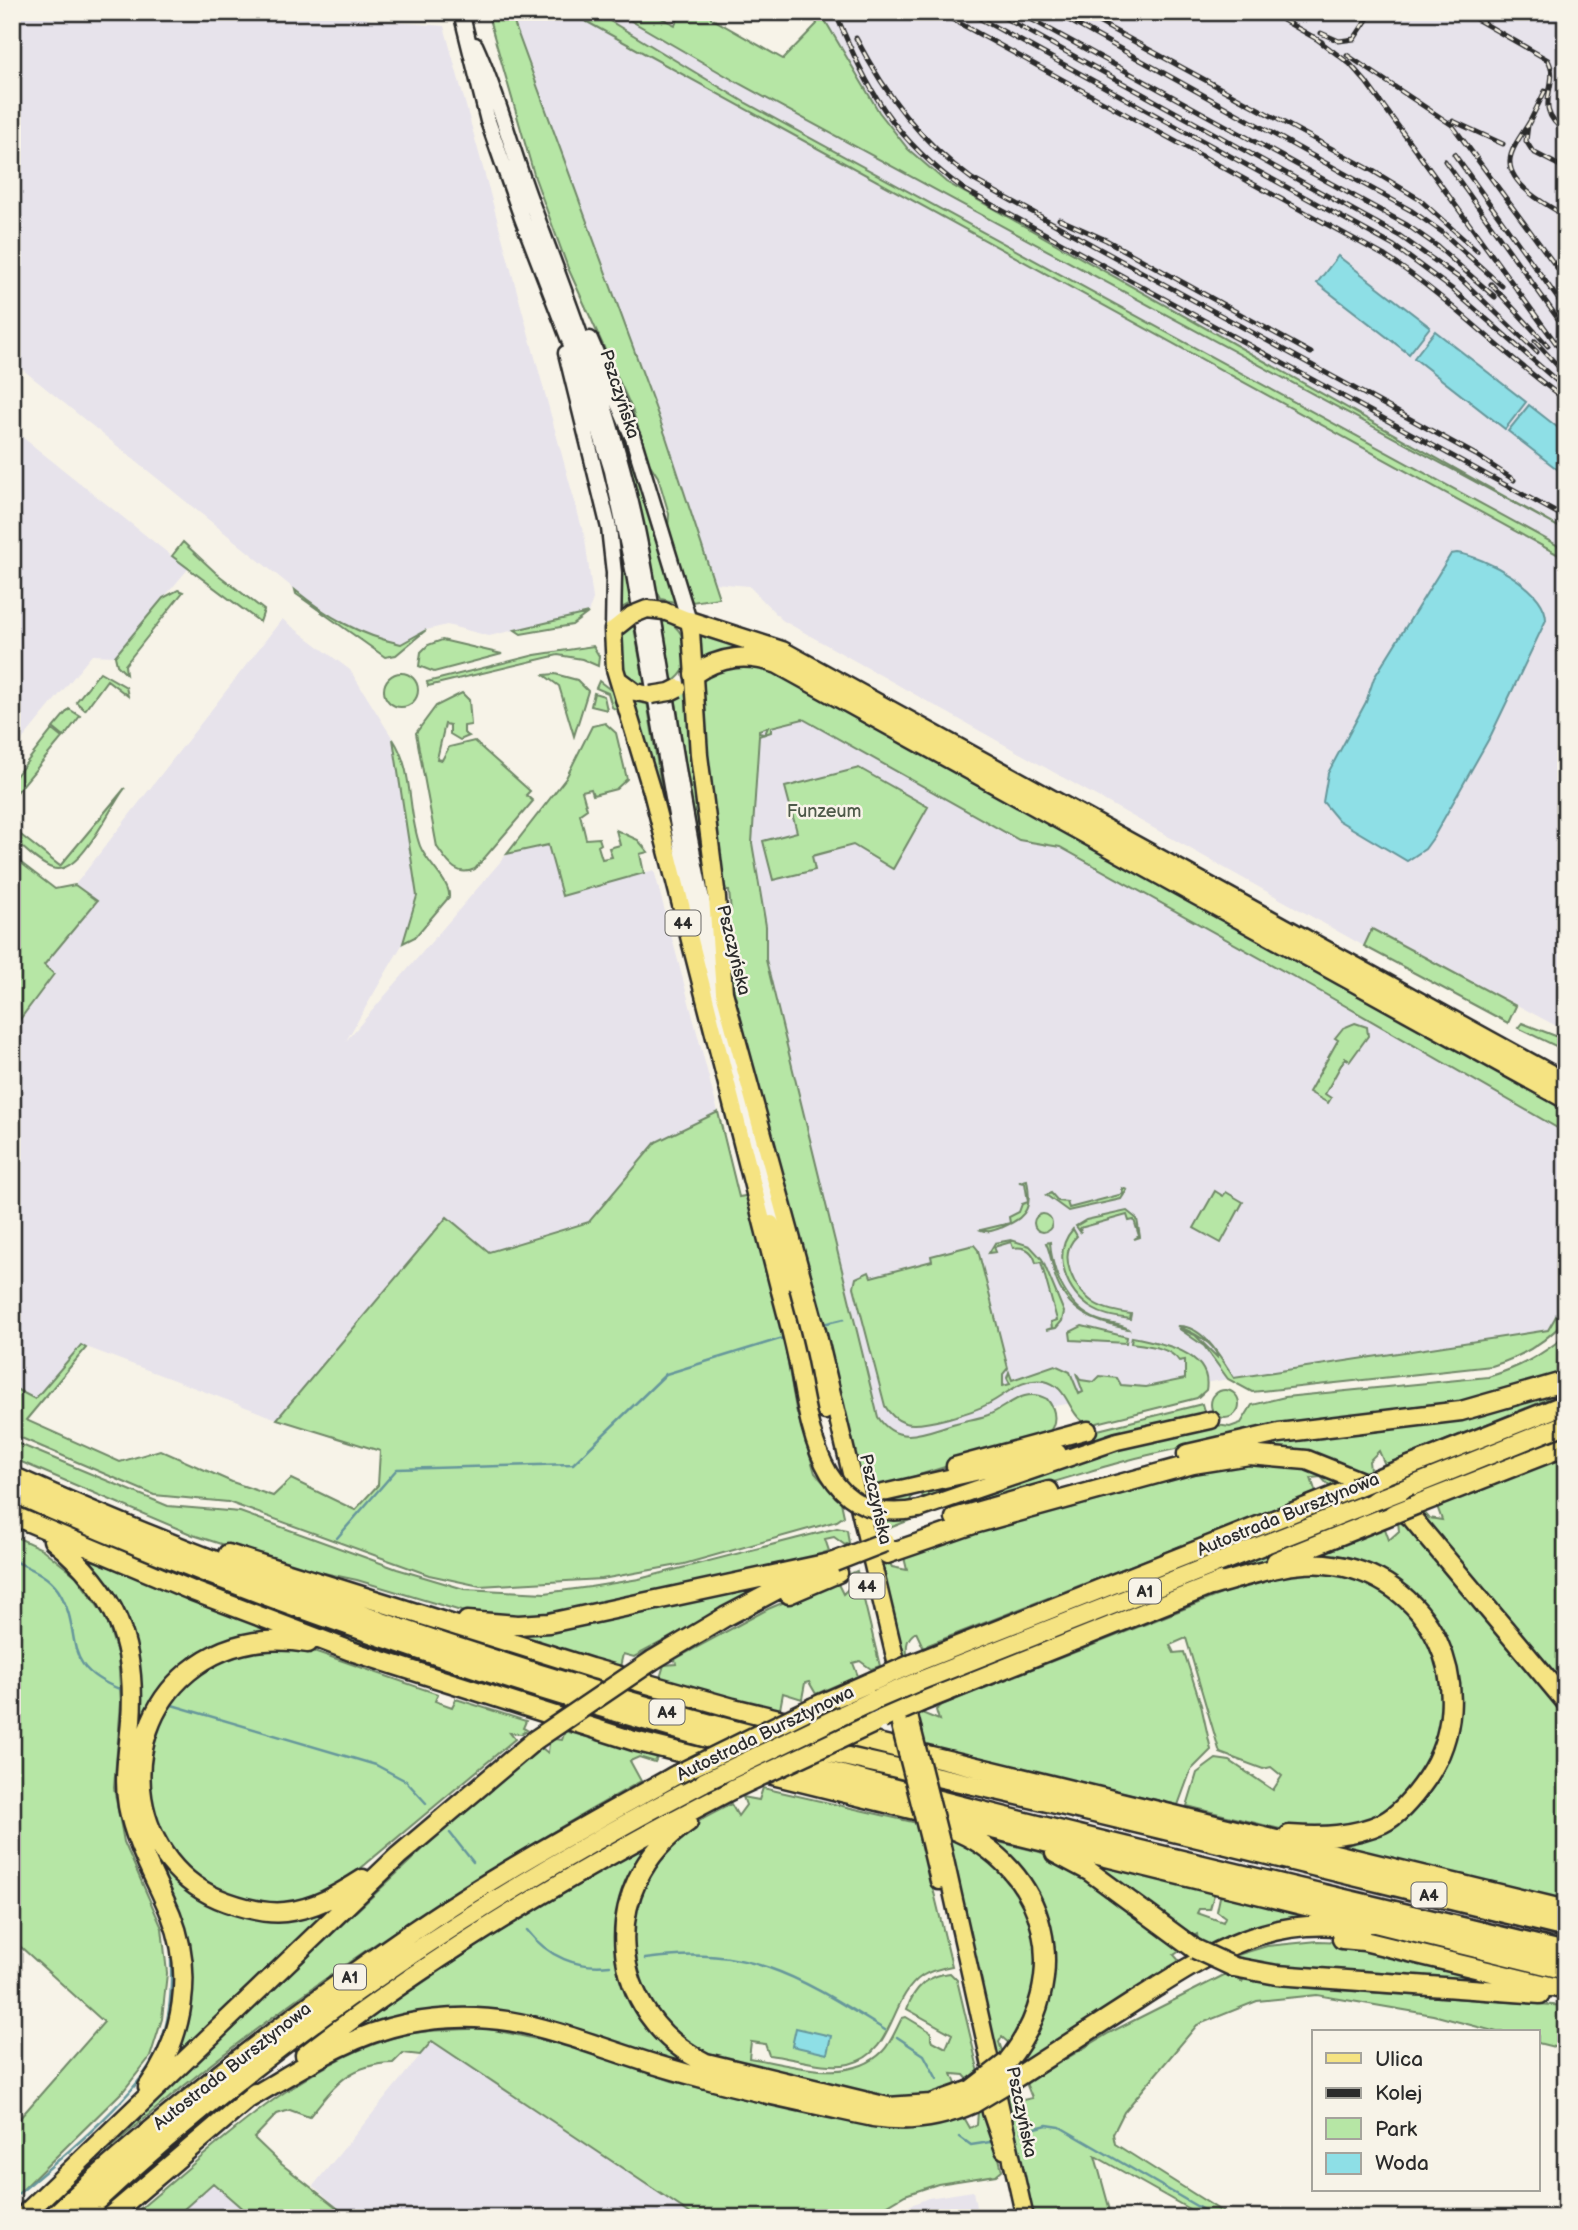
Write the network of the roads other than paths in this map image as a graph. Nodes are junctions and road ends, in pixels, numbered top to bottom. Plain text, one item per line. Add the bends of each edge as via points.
1 (462, 15) edge
2 (552, 259) junction
3 (553, 300) junction
4 (688, 621) junction
5 (612, 630) junction
6 (695, 674) junction
7 (619, 680) junction
8 (724, 992) junction
9 (1566, 1083) edge
10 (1566, 1099) edge
11 (749, 1166) junction
12 (785, 1258) junction
13 (1566, 1381) edge
14 (1566, 1404) edge
15 (1211, 1420) dead end
16 (1566, 1424) edge
17 (1088, 1430) dead end
18 (1117, 1441) junction
19 (1566, 1446) edge
20 (848, 1461) junction
21 (12, 1476) edge
22 (12, 1492) edge
23 (62, 1498) junction
24 (12, 1515) edge
25 (31, 1523) junction
26 (865, 1538) junction
27 (886, 1548) junction
28 (836, 1567) junction
29 (1211, 1586) junction
30 (432, 1617) junction
31 (351, 1650) junction
32 (1566, 1702) edge
33 (906, 1727) junction
34 (733, 1789) junction
35 (897, 1808) junction
36 (1240, 1831) junction
37 (1023, 1838) junction
38 (398, 1856) junction
39 (1566, 1910) edge
40 (1566, 1928) edge
41 (1459, 1944) junction
42 (1566, 1952) edge
43 (1198, 1954) junction
44 (1566, 1970) edge
45 (1566, 1990) edge
46 (1566, 1997) edge
47 (973, 2096) junction
48 (248, 2099) junction
49 (123, 2120) junction
50 (21, 2218) edge
51 (51, 2218) edge
52 (78, 2218) edge
53 (108, 2218) edge
54 (1025, 2218) edge

1 - 2 main road, Pszczyńska via 498,101
1 - 3 main road, Pszczyńska via 488,121
2 - 4 main road via 633,438
2 - 8 main road, Pszczyńska via 600,389 623,469 696,871
3 - 5 main road via 609,528 614,573
3 - 12 main road, Pszczyńska via 586,384 612,471 692,906
4 - 5 main road, bridge via 647,610
4 - 6 main road
4 - 9 highway via 782,650
5 - 7 main road, 44
6 - 7 main road, bridge via 670,692 650,695 635,692
6 - 8 main road, 44
6 - 10 highway via 710,664 734,658 778,664
7 - 11 main road, 44
8 - 20 main road, Pszczyńska / 44
11 - 12 main road, 44
11 - 18 main road, bridge via 810,1428 827,1474 841,1490 863,1504 889,1511 919,1509
12 - 33 main road, Pszczyńska / 44
13 - 27 highway via 1461,1411 1239,1440 992,1506
14 - 51 highway, Autostrada Bursztynowa / A1, bridge via 912,1664 676,1775 414,1931 265,2038
15 - 18 main road
16 - 52 highway, Autostrada Bursztynowa / A1, bridge via 917,1682 704,1782 584,1848 428,1944 235,2085
17 - 20 main road via 883,1489 862,1483
18 - 26 main road via 879,1494 867,1511
19 - 29 highway, bridge
20 - 26 main road, Pszczyńska / 44
21 - 23 highway, A4
22 - 42 highway, A4 via 344,1625 700,1738
23 - 30 highway
23 - 40 highway, A4 via 356,1614 674,1714
24 - 25 highway
25 - 31 highway
25 - 49 highway via 99,1584 127,1639 133,1687 128,1804 180,1945 183,1994 174,2039 156,2077
26 - 33 main road, Pszczyńska / 44
27 - 28 highway, bridge
27 - 32 highway via 1194,1464 1249,1455 1307,1460 1372,1486 1412,1518
28 - 30 highway via 550,1623 518,1625
28 - 38 highway, bridge via 785,1584 653,1660 535,1740
29 - 34 highway, bridge via 922,1702
29 - 36 highway via 1296,1564 1333,1565 1361,1572 1391,1587 1416,1609 1438,1641 1450,1679 1450,1719 1439,1759 1413,1797 1384,1822 1337,1837
30 - 36 highway via 733,1708
31 - 35 highway via 634,1741
31 - 38 highway via 262,1640 228,1648 194,1667 164,1696 147,1731 139,1777 141,1801 162,1853 177,1870 195,1887 242,1908 282,1912 320,1903
33 - 54 main road, Pszczyńska / 44, bridge via 935,1840 991,2112
34 - 47 highway via 659,1846 642,1868 630,1897 624,1929 626,1963 635,1993 650,2018 675,2045 706,2063 870,2104 931,2104
34 - 48 highway via 621,1848 467,1941
35 - 37 highway
35 - 47 highway, bridge via 956,1830 1004,1862 1032,1901 1045,1944 1046,1981 1031,2028 1007,2062
36 - 39 highway
37 - 41 highway
37 - 43 highway via 1088,1871
38 - 49 highway
41 - 43 highway via 1301,1925
41 - 44 highway
43 - 45 highway via 1259,1942 1321,1937 1364,1941
43 - 46 highway, bridge via 1277,1975
43 - 47 highway, bridge via 1014,2079
47 - 48 highway via 929,2118 873,2117 695,2076 537,2025 481,2017 419,2021 371,2033 320,2056
48 - 53 highway
49 - 50 highway

